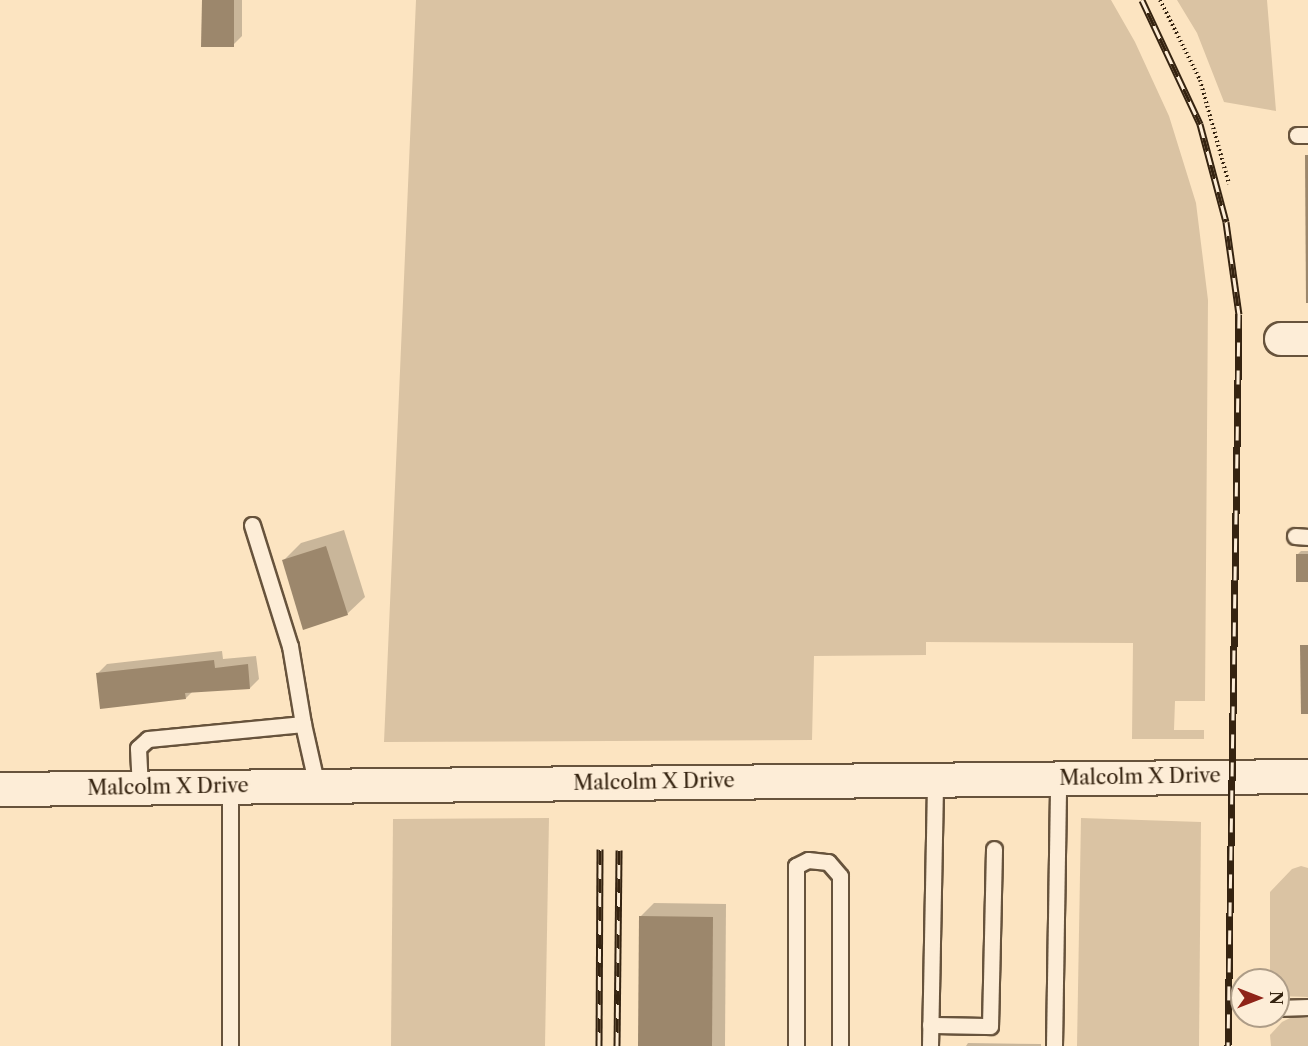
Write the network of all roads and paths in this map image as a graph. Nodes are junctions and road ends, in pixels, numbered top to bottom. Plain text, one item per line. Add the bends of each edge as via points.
1 (1160, 0) edge
2 (1229, 184) dead end
3 (252, 525) dead end
4 (303, 724) junction
5 (1308, 776) edge
6 (935, 778) junction
7 (1058, 778) junction
8 (317, 786) junction
9 (230, 787) junction
10 (140, 788) junction
11 (0, 789) edge
12 (994, 849) dead end
13 (1308, 1007) edge
14 (1290, 1008) edge
15 (930, 1025) junction
16 (230, 1046) edge
17 (796, 1046) edge
18 (840, 1046) edge
19 (930, 1046) edge
20 (1054, 1046) edge

1 - 2 path via 1200,80
3 - 4 lane via 290,646
4 - 8 lane
4 - 10 lane via 148,739 138,748
5 - 7 street, Malcolm X Drive
6 - 7 street, Malcolm X Drive
6 - 8 street, Malcolm X Drive
6 - 15 lane
7 - 20 lane
8 - 9 street, Malcolm X Drive
9 - 10 street, Malcolm X Drive
9 - 16 lane
10 - 11 street, Malcolm X Drive
12 - 15 lane via 990,1026
13 - 14 lane
15 - 19 lane
17 - 18 lane via 796,866 808,860 828,862 840,876

